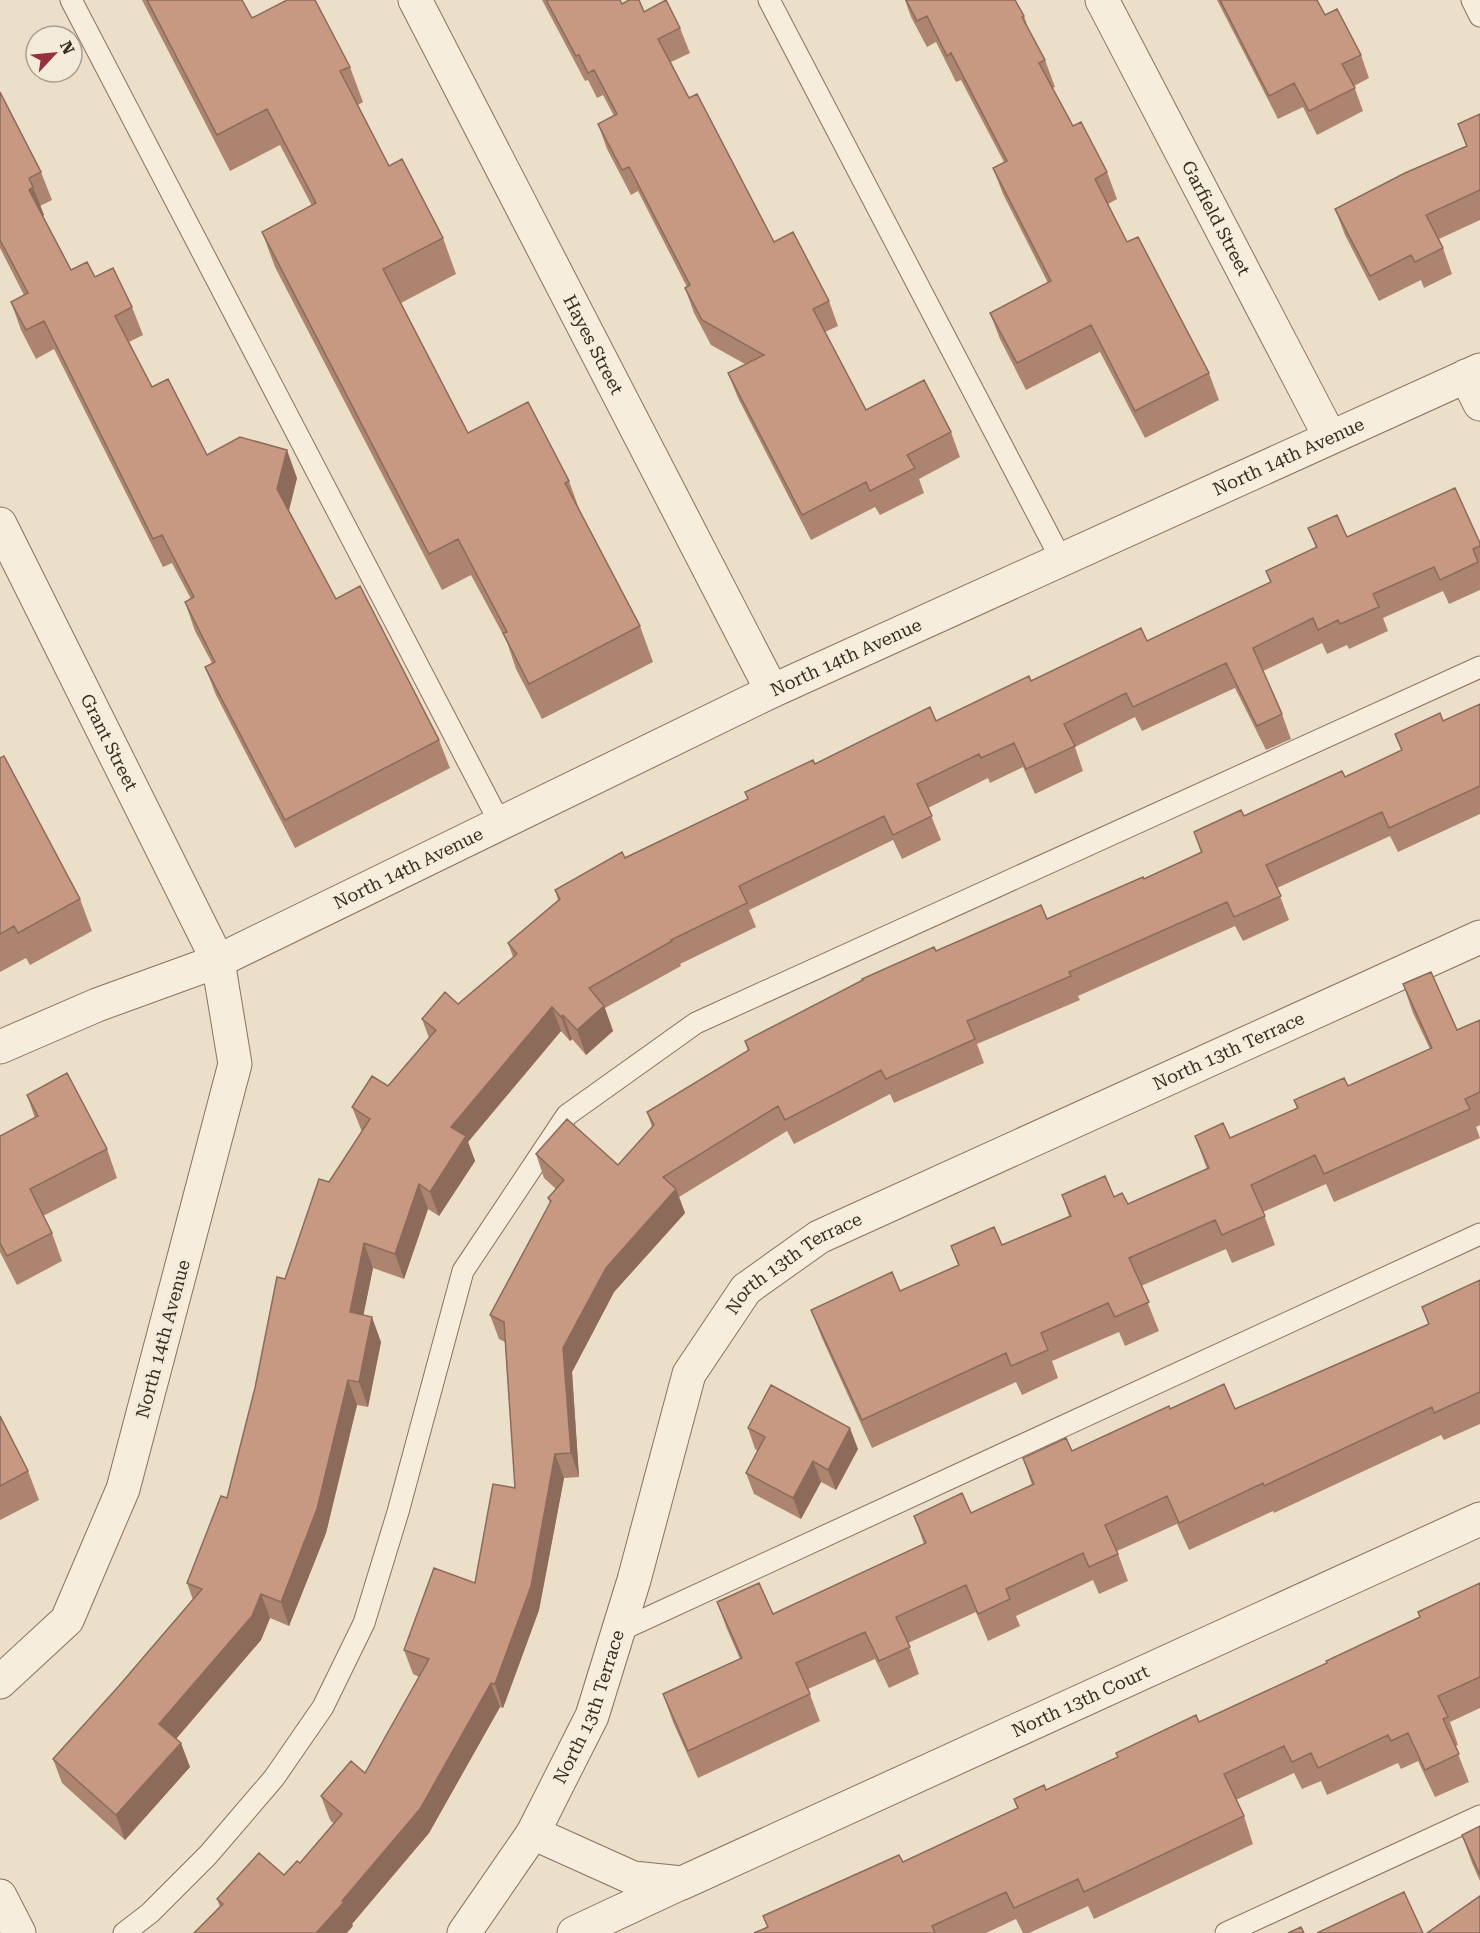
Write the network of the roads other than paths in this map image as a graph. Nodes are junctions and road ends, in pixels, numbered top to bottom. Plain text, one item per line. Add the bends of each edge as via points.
1 (71, 0) edge
2 (415, 0) edge
3 (769, 0) edge
4 (1102, 0) edge
5 (1472, 0) edge
6 (1480, 16) edge
7 (1475, 383) edge
8 (1330, 437) junction
9 (0, 524) edge
10 (1061, 559) junction
11 (1480, 667) edge
12 (772, 691) junction
13 (500, 824) junction
14 (1480, 937) edge
15 (218, 961) junction
16 (0, 1047) edge
17 (1480, 1233) edge
18 (1480, 1519) edge
19 (619, 1631) junction
20 (0, 1682) edge
21 (1480, 1816) edge
22 (533, 1833) junction
23 (682, 1883) junction
24 (0, 1896) edge
25 (20, 1933) edge
26 (124, 1933) edge
27 (464, 1933) edge
28 (574, 1933) edge
29 (1226, 1933) edge

1 - 13 lane
2 - 12 street, Hayes Street
3 - 10 lane
4 - 8 street, Garfield Street
5 - 6 lane
7 - 8 street, North 14th Avenue
8 - 10 street, North 14th Avenue
9 - 15 street, Grant Street
10 - 12 street, North 14th Avenue
11 - 26 lane via 696,1023 567,1115 463,1271 399,1512 364,1623 323,1707 274,1778 208,1856 150,1914
12 - 13 street, North 14th Avenue
13 - 15 street, North 14th Avenue
14 - 19 street, North 13th Terrace via 819,1237 746,1289 689,1374
15 - 16 street, North 14th Avenue via 97,1005
15 - 20 street, North 14th Avenue via 236,1064 123,1489 67,1620
17 - 19 lane
18 - 23 street, North 13th Court
19 - 22 street, North 13th Terrace via 592,1716
21 - 29 lane
22 - 23 street via 633,1878
22 - 27 street, North 13th Terrace
23 - 28 street, North 13th Court
24 - 25 street

